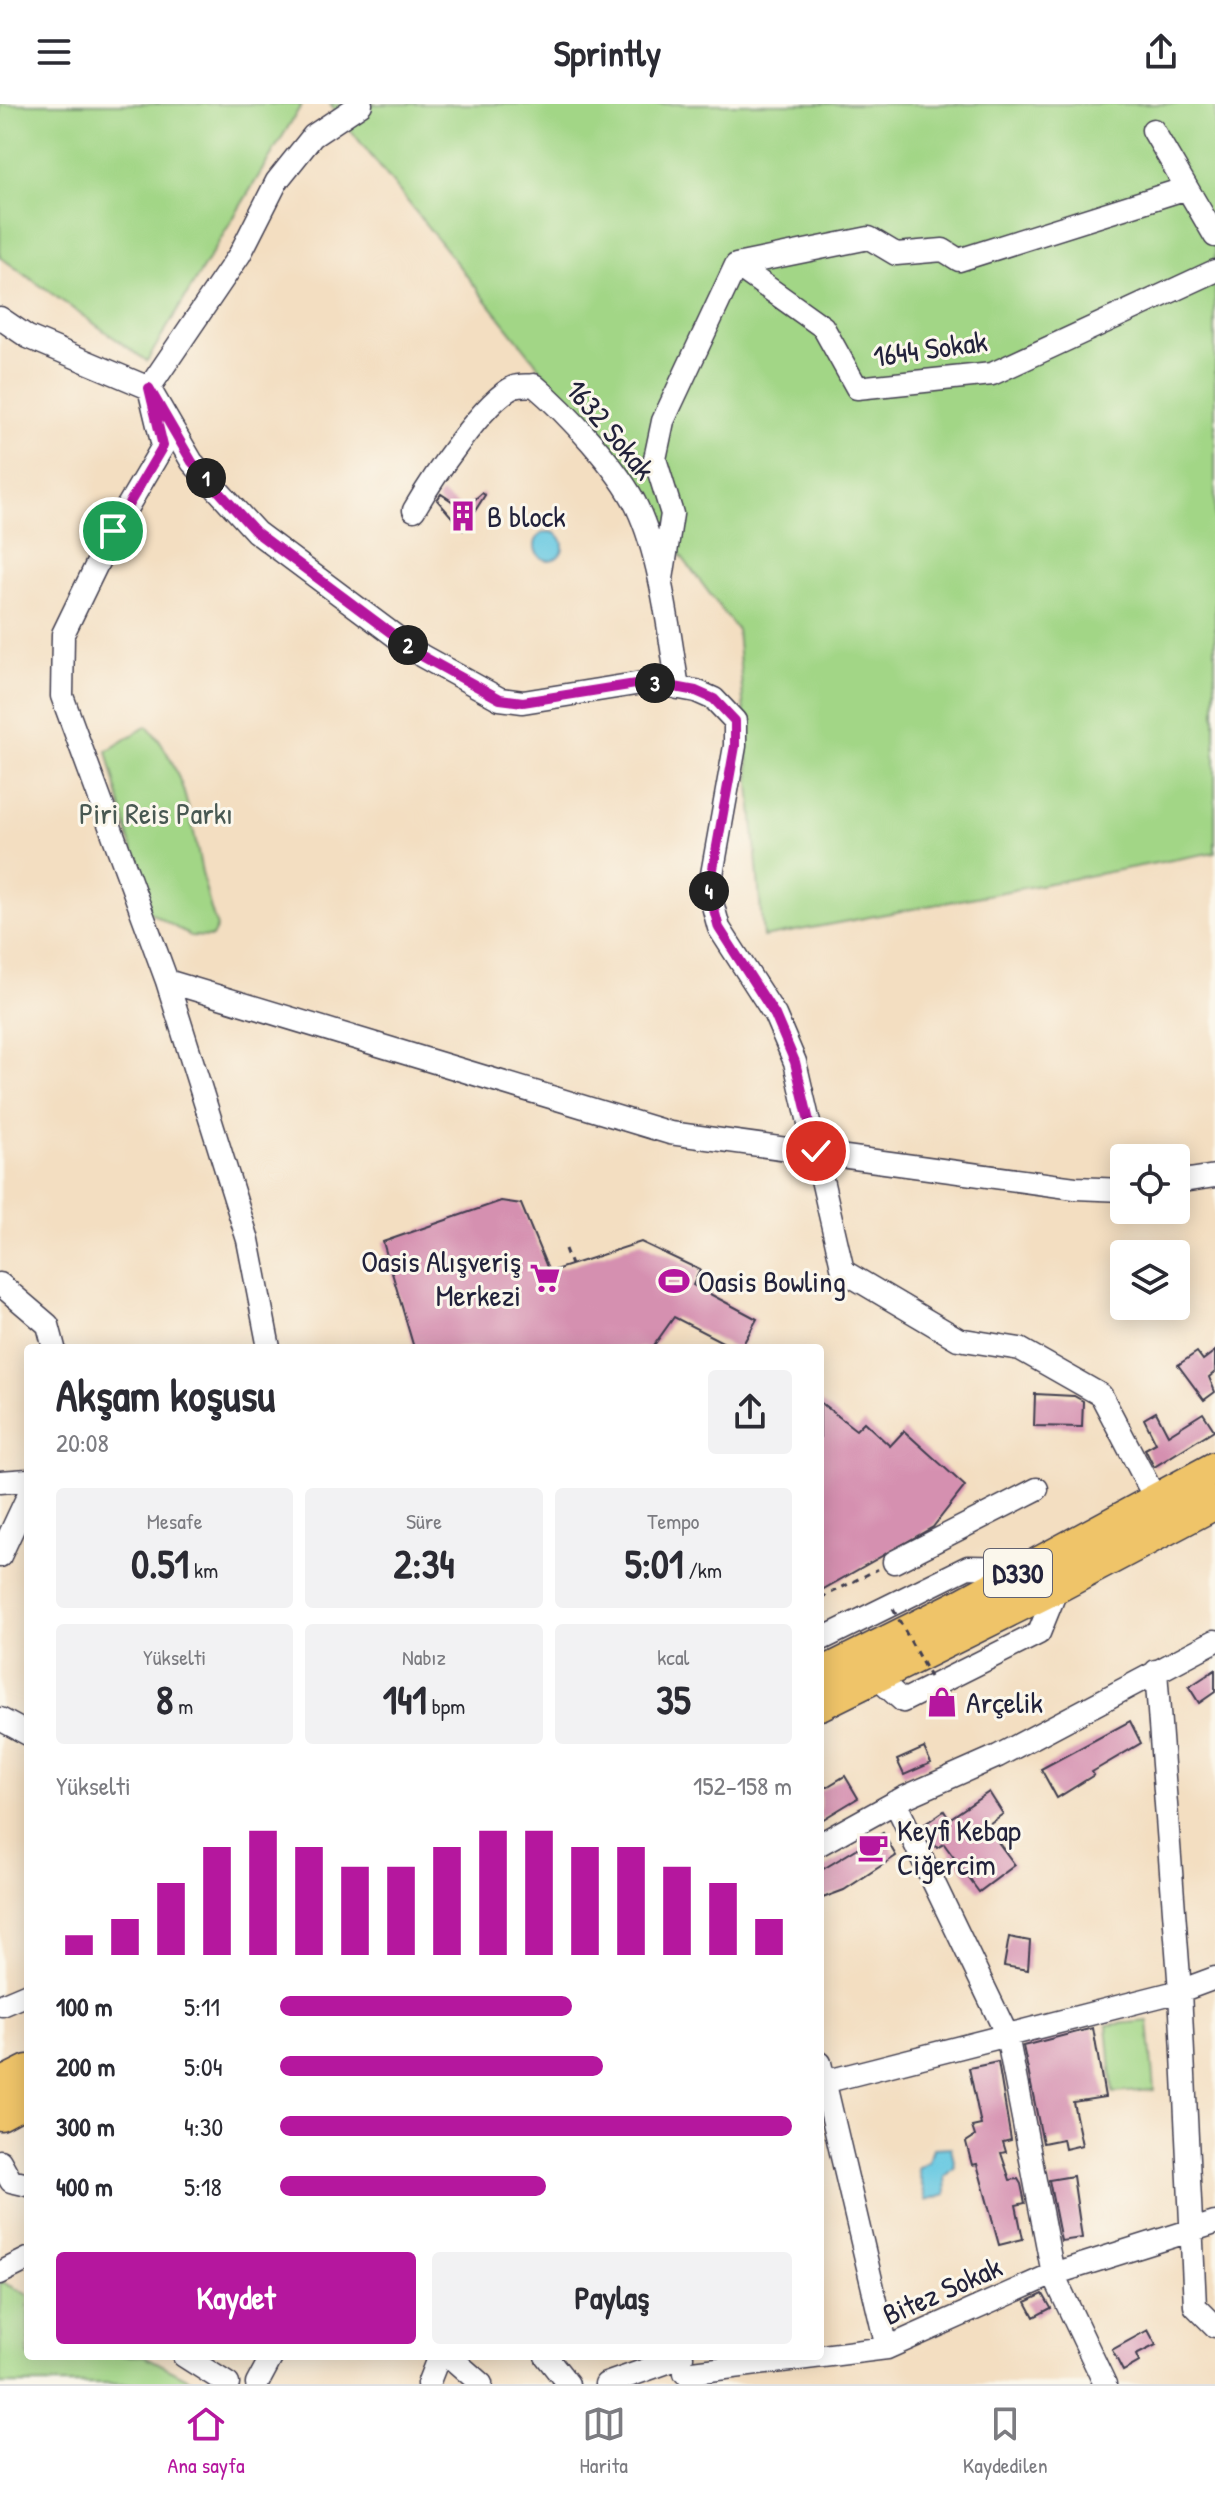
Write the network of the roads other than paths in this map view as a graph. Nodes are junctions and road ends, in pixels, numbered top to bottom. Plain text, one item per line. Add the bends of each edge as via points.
1 (361, 104) edge
2 (1153, 130) dead end
3 (1187, 188) junction
4 (1215, 236) edge
5 (736, 265) junction
6 (1215, 271) edge
7 (0, 318) edge
8 (149, 388) junction
9 (414, 510) dead end
10 (661, 588) junction
11 (678, 688) junction
12 (167, 981) junction
13 (816, 1151) junction
14 (1215, 1176) edge
15 (1190, 1180) edge
16 (1110, 1189) edge
17 (0, 1284) edge
18 (53, 1344) edge
19 (268, 1344) edge
20 (1215, 1468) edge
21 (24, 1480) edge
22 (0, 1482) edge
23 (1037, 1489) dead end
24 (1156, 1500) junction
25 (1215, 1503) edge
26 (24, 1505) edge
27 (0, 1556) edge
28 (890, 1563) road end
29 (1027, 1568) junction
30 (824, 1638) edge
31 (1215, 1641) edge
32 (1156, 1671) junction
33 (824, 1673) edge
34 (824, 1702) edge
35 (0, 1719) edge
36 (24, 1732) edge
37 (895, 1802) junction
38 (824, 1842) edge
39 (1215, 1978) edge
40 (1180, 1991) junction
41 (24, 1996) edge
42 (2, 2005) dead end
43 (1007, 2035) junction
44 (24, 2073) edge
45 (824, 2076) edge
46 (824, 2084) edge
47 (0, 2085) edge
48 (24, 2101) edge
49 (0, 2114) edge
50 (0, 2161) edge
51 (24, 2184) edge
52 (1215, 2223) edge
53 (1192, 2232) junction
54 (1053, 2274) junction
55 (1215, 2326) edge
56 (887, 2348) junction
57 (824, 2354) edge
58 (190, 2360) edge
59 (270, 2360) edge
60 (437, 2360) edge
61 (454, 2360) edge
62 (549, 2360) edge
63 (765, 2360) edge
64 (684, 2368) edge
65 (228, 2384) edge
66 (257, 2384) edge
67 (428, 2384) edge
68 (481, 2384) edge
69 (568, 2384) edge
70 (606, 2384) edge
71 (1105, 2384) edge

1 - 8 street via 313,136 277,181 240,254
2 - 3 street
3 - 4 street
3 - 5 street via 959,260 943,250 896,254 869,238
5 - 6 street, 1644 Sokak via 823,327 857,388 992,374
5 - 10 street via 663,421 655,459 672,514
7 - 8 street via 28,337
8 - 11 street via 192,462 256,532 422,656 500,699 523,702 648,682
8 - 12 street via 163,446 113,531 63,634 62,696
9 - 10 street, 1632 Sokak via 432,478 484,414 514,387 534,385 561,407 637,507
10 - 11 street, 1632 Sokak
11 - 13 street via 714,699 735,721 709,891 719,928 775,1015 790,1051
12 - 13 street via 670,1133
12 - 19 street via 248,1240
13 - 16 street
13 - 24 street via 843,1271 958,1339 1020,1349 1101,1395
14 - 15 street
17 - 18 street via 48,1325
20 - 24 highway, D330
21 - 22 street
23 - 28 street
24 - 29 highway, D330
25 - 34 highway, D330
26 - 27 street
29 - 30 street via 968,1567
29 - 33 highway, D330
31 - 32 street
32 - 37 street via 998,1756
32 - 40 street
35 - 36 street
37 - 38 street
37 - 43 street
39 - 40 street
40 - 43 street
40 - 53 street
41 - 42 street
43 - 45 street
43 - 54 street
44 - 47 highway
46 - 56 street
48 - 49 highway
50 - 51 street via 11,2181
52 - 53 street, Bitez Sokak
53 - 54 street, Bitez Sokak
53 - 55 street via 1195,2306
54 - 56 street, Bitez Sokak
54 - 71 street
56 - 57 street, Bitez Sokak
58 - 65 street
59 - 66 street
60 - 67 street
61 - 68 street
62 - 69 street
63 - 64 street, Bitez Sokak
64 - 70 street, Bitez Sokak

